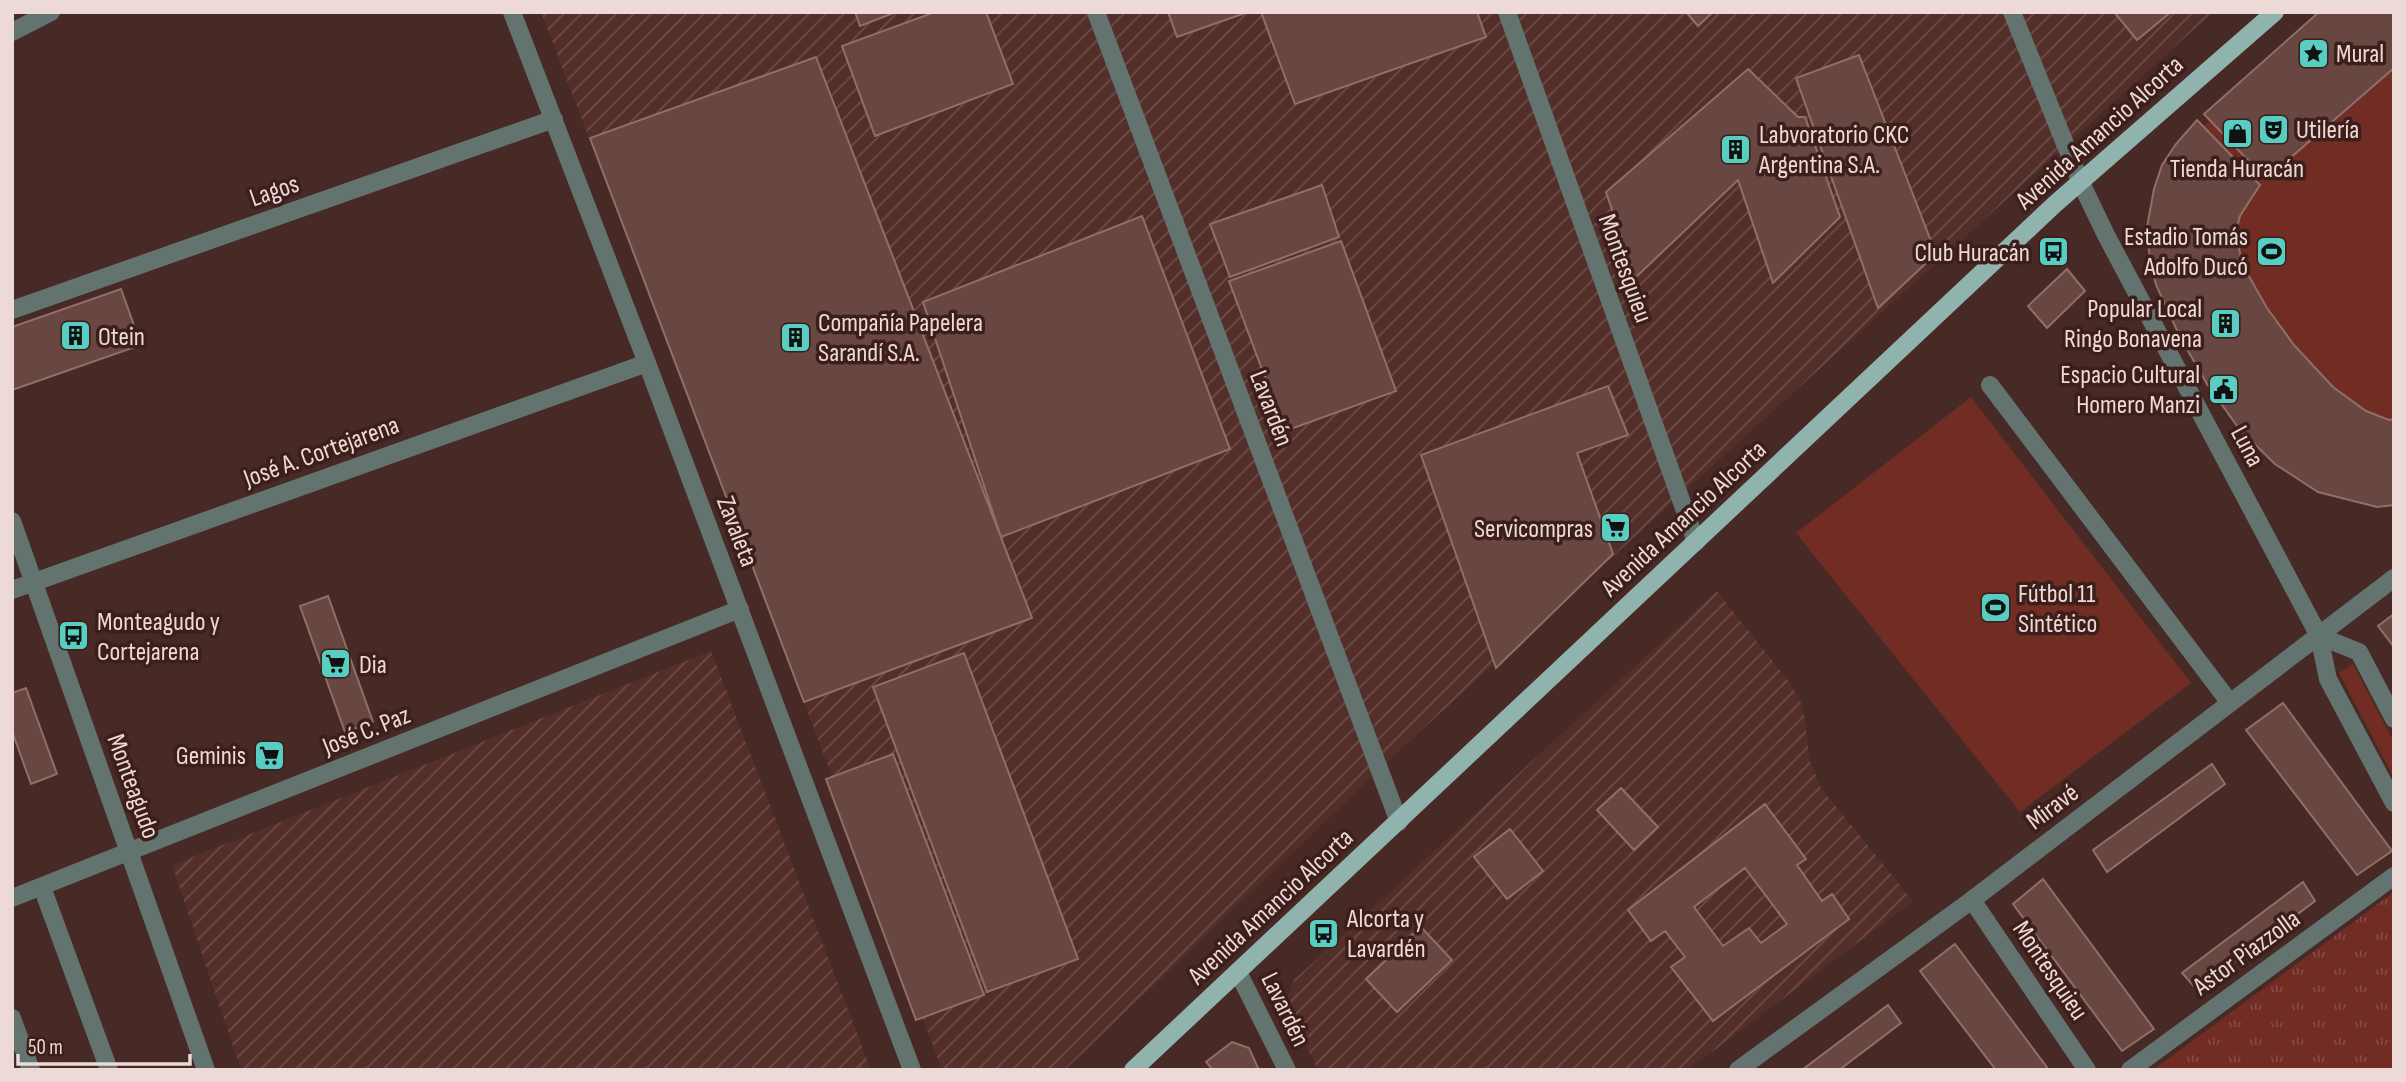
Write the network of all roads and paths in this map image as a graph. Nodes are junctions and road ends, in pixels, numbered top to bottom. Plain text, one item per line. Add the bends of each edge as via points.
1 (51, 12) edge
2 (512, 12) edge
3 (1096, 12) edge
4 (1507, 12) edge
5 (2012, 12) edge
6 (2275, 12) edge
7 (12, 32) edge
8 (554, 119) junction
9 (2080, 181) junction
10 (12, 310) edge
11 (647, 363) junction
12 (1990, 385) dead end
13 (12, 521) edge
14 (1696, 542) junction
15 (2394, 578) edge
16 (33, 582) junction
17 (12, 590) edge
18 (740, 609) junction
19 (2319, 636) junction
20 (2230, 703) junction
21 (2394, 719) edge
22 (2394, 803) edge
23 (1399, 822) junction
24 (130, 852) junction
25 (2394, 876) edge
26 (42, 887) junction
27 (12, 898) edge
28 (1972, 900) junction
29 (1238, 972) junction
30 (12, 1018) edge
31 (1134, 1069) edge
32 (31, 1070) edge
33 (109, 1070) edge
34 (206, 1070) edge
35 (912, 1070) edge
36 (1287, 1070) edge
37 (1738, 1070) edge
38 (2087, 1070) edge
39 (2130, 1070) edge

1 - 7 street
2 - 8 street, Zavaleta
3 - 23 street, Lavardén
4 - 14 street, Montesquieu
5 - 9 street, Luna
6 - 9 main road, Avenida Amancio Alcorta
8 - 10 street, Lagos
8 - 11 street, Zavaleta
9 - 14 main road, Avenida Amancio Alcorta
9 - 19 street, Luna
11 - 16 street, José A. Cortejarena
11 - 18 street, Zavaleta
12 - 20 street
13 - 16 street, Monteagudo
14 - 23 main road, Avenida Amancio Alcorta
15 - 19 street, Miravé
16 - 17 street, José A. Cortejarena
16 - 24 street, Monteagudo
18 - 24 street, José C. Paz
18 - 35 street, Zavaleta
19 - 20 street, Miravé
19 - 21 street via 2359,652
19 - 22 street, Luna via 2328,679
20 - 28 street, Miravé
23 - 29 main road, Avenida Amancio Alcorta
24 - 26 street, José C. Paz
24 - 34 street, Monteagudo
25 - 39 street, Astor Piazzolla
26 - 27 street, José C. Paz
26 - 33 street
28 - 37 street, Miravé
28 - 38 street, Montesquieu
29 - 31 main road, Avenida Amancio Alcorta
29 - 36 street, Lavardén
30 - 32 street

